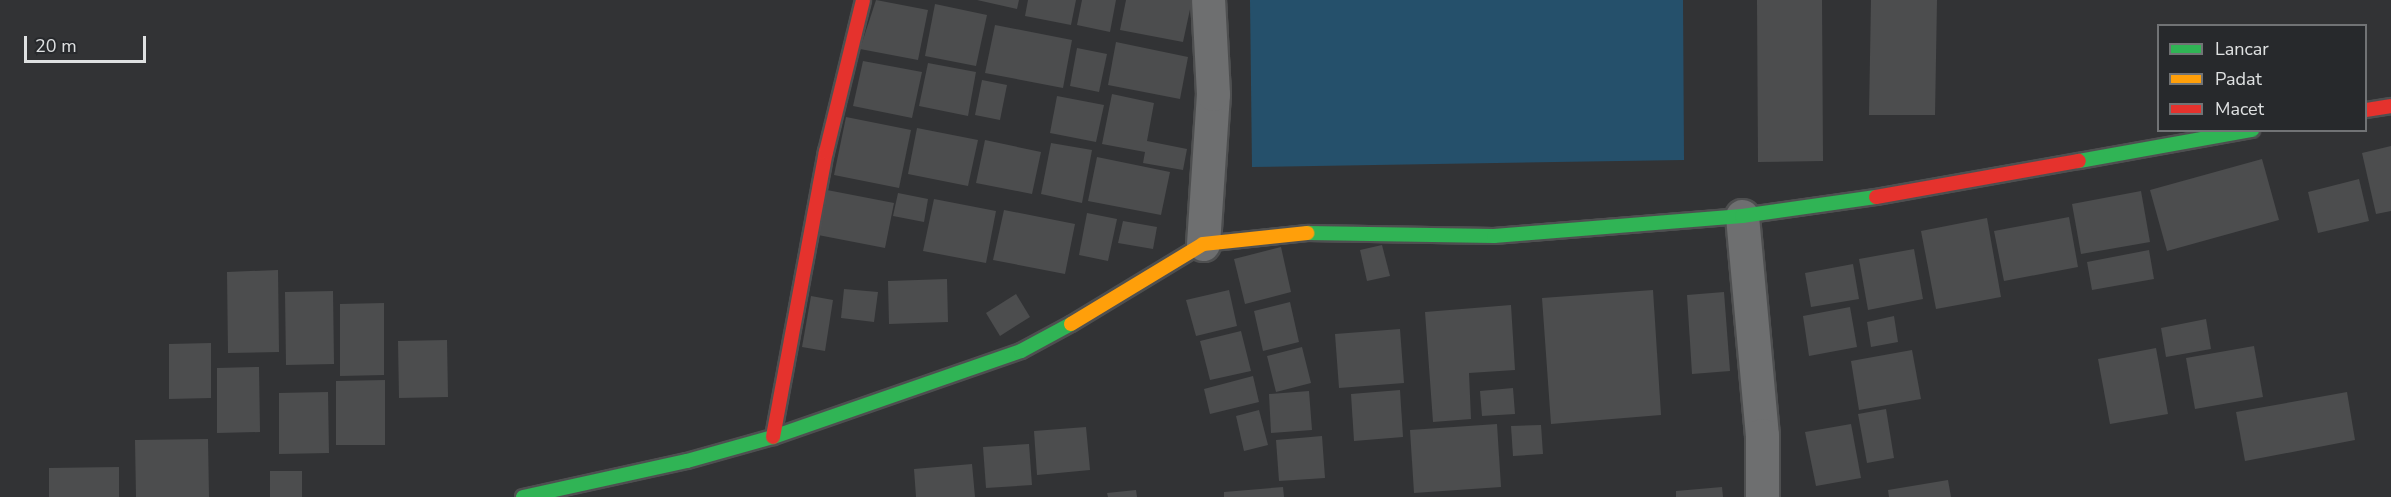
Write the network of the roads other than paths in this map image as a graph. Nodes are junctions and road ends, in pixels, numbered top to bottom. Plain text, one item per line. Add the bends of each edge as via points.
1 (863, 0) edge
2 (1208, 0) edge
3 (2391, 106) edge
4 (2367, 110) edge
5 (2241, 132) edge
6 (1742, 216) junction
7 (1203, 244) junction
8 (773, 437) junction
9 (523, 497) edge
10 (1762, 497) edge

1 - 8 street via 826,152
2 - 7 street via 1213,94
3 - 4 street
5 - 6 street via 1859,200
6 - 7 street via 1494,236 1320,232
6 - 10 street via 1762,435
7 - 8 street via 1095,311 1021,351
8 - 9 street via 687,461

